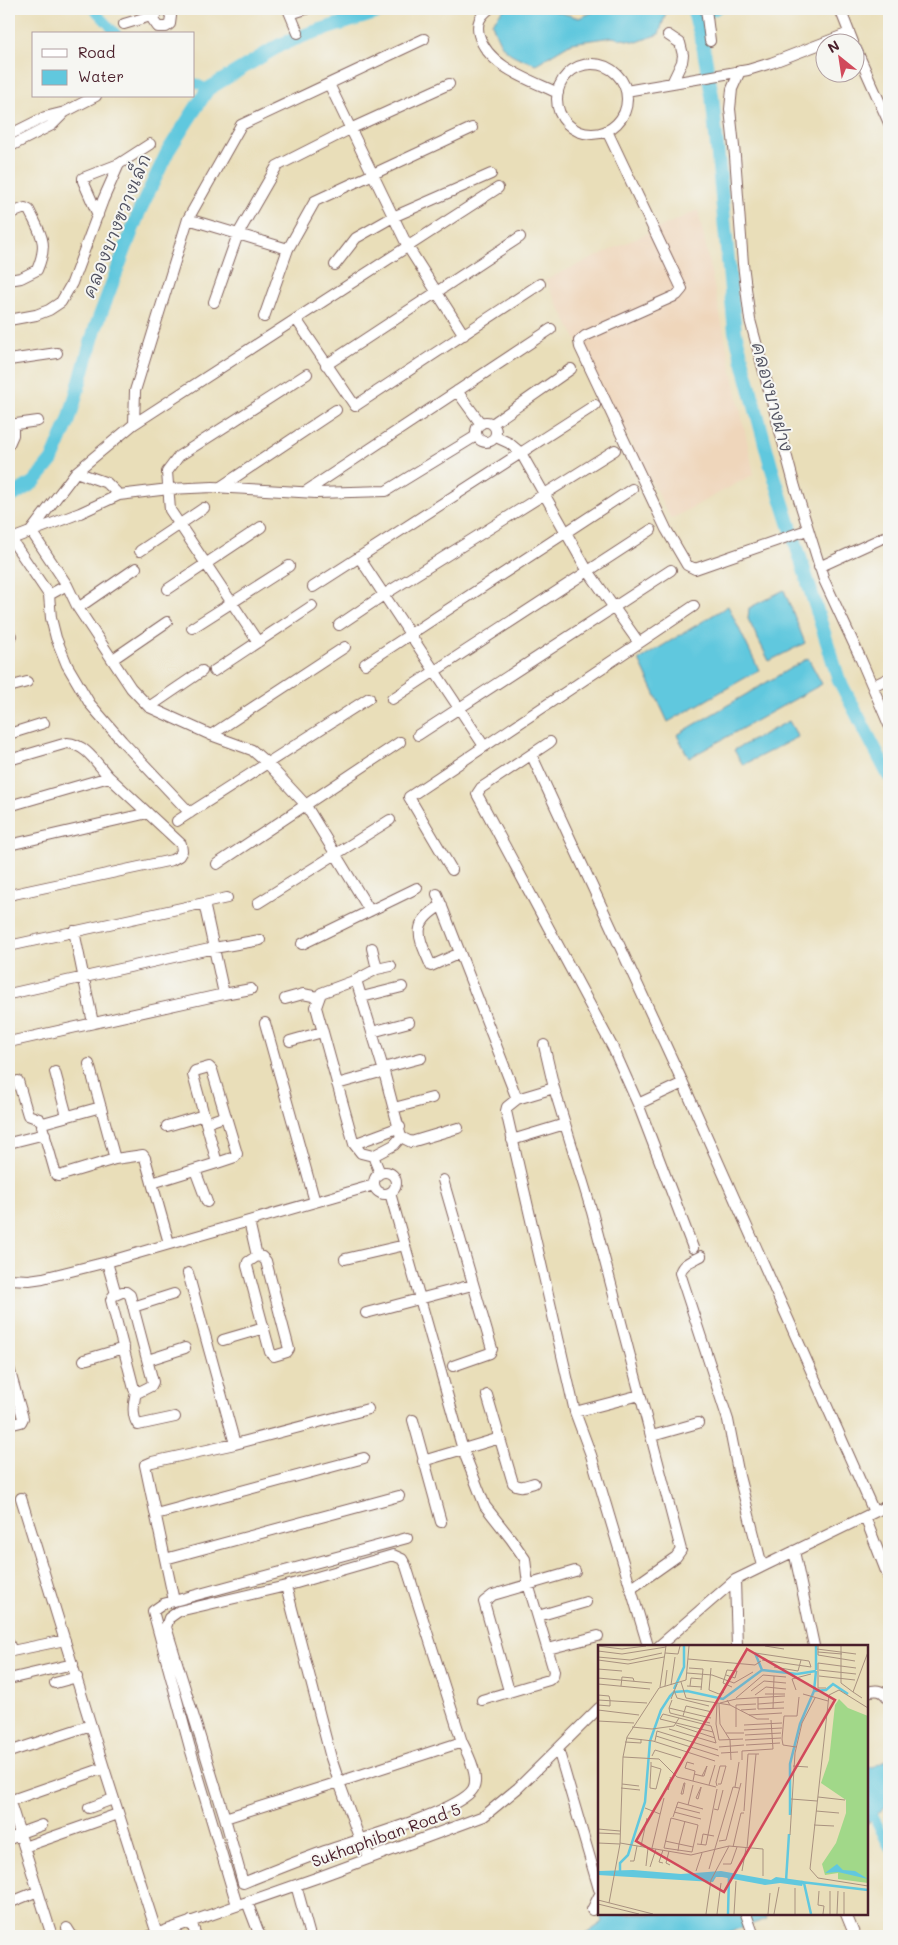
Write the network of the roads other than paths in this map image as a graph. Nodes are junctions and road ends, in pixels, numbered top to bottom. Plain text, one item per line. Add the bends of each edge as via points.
1 (306, 9) edge
2 (490, 9) edge
3 (706, 9) edge
4 (840, 9) edge
5 (289, 12) edge
6 (162, 18) edge
7 (124, 24) dead end
8 (152, 32) edge
9 (849, 32) edge
10 (298, 33) dead end
11 (668, 35) dead end
12 (424, 39) dead end
13 (710, 41) dead end
14 (816, 49) edge
15 (740, 71) junction
16 (866, 71) edge
17 (672, 83) junction
18 (329, 84) junction
19 (449, 84) dead end
20 (626, 91) junction
21 (558, 93) junction
22 (92, 98) edge
23 (889, 123) edge
24 (472, 128) dead end
25 (350, 129) junction
26 (32, 130) junction
27 (607, 131) junction
28 (9, 135) edge
29 (150, 144) dead end
30 (9, 147) edge
31 (119, 164) junction
32 (372, 173) junction
33 (490, 174) dead end
34 (498, 188) dead end
35 (9, 214) edge
36 (98, 215) junction
37 (393, 217) junction
38 (188, 219) junction
39 (238, 234) junction
40 (520, 237) dead end
41 (408, 247) junction
42 (288, 249) junction
43 (335, 265) dead end
44 (9, 280) edge
45 (540, 284) dead end
46 (436, 292) junction
47 (214, 302) dead end
48 (264, 317) dead end
49 (296, 319) junction
50 (9, 320) edge
51 (551, 329) dead end
52 (464, 335) junction
53 (57, 353) dead end
54 (9, 360) edge
55 (326, 365) junction
56 (571, 369) dead end
57 (307, 374) dead end
58 (457, 391) junction
59 (595, 405) dead end
60 (336, 410) dead end
61 (38, 420) dead end
62 (11, 424) edge
63 (134, 424) junction
64 (481, 424) junction
65 (492, 424) junction
66 (476, 436) junction
67 (496, 437) junction
68 (9, 444) edge
69 (615, 450) dead end
70 (521, 453) junction
71 (76, 472) junction
72 (219, 488) junction
73 (169, 489) junction
74 (632, 489) dead end
75 (305, 492) junction
76 (120, 495) junction
77 (544, 495) junction
78 (204, 508) dead end
79 (180, 524) junction
80 (261, 527) dead end
81 (651, 530) dead end
82 (807, 530) junction
83 (31, 531) junction
84 (565, 533) junction
85 (889, 535) edge
86 (10, 539) edge
87 (140, 551) dead end
88 (360, 557) junction
89 (206, 564) junction
90 (289, 566) dead end
91 (819, 567) junction
92 (136, 568) dead end
93 (671, 570) dead end
94 (588, 571) junction
95 (67, 585) junction
96 (313, 587) dead end
97 (168, 589) dead end
98 (385, 594) junction
99 (49, 595) junction
100 (231, 603) junction
101 (312, 606) dead end
102 (694, 606) dead end
103 (614, 607) junction
104 (78, 608) junction
105 (167, 622) dead end
106 (339, 625) dead end
107 (192, 628) dead end
108 (410, 634) junction
109 (258, 642) junction
110 (638, 642) junction
111 (345, 647) dead end
112 (112, 658) junction
113 (365, 664) dead end
114 (202, 671) dead end
115 (214, 671) dead end
116 (435, 671) junction
117 (889, 678) edge
118 (27, 682) dead end
119 (873, 686) junction
120 (9, 687) edge
121 (368, 698) dead end
122 (392, 699) dead end
123 (149, 707) junction
124 (459, 708) junction
125 (44, 723) dead end
126 (889, 725) edge
127 (9, 734) edge
128 (211, 734) junction
129 (418, 735) dead end
130 (400, 742) dead end
131 (550, 742) dead end
132 (484, 746) junction
133 (532, 756) junction
134 (9, 760) edge
135 (268, 764) junction
136 (110, 777) junction
137 (305, 804) junction
138 (9, 806) edge
139 (148, 813) junction
140 (190, 813) junction
141 (390, 820) dead end
142 (177, 821) dead end
143 (9, 845) edge
144 (336, 855) junction
145 (217, 864) dead end
146 (452, 870) dead end
147 (417, 888) dead end
148 (437, 894) dead end
149 (9, 895) edge
150 (227, 898) dead end
151 (204, 903) junction
152 (258, 903) dead end
153 (442, 904) junction
154 (370, 911) junction
155 (74, 931) junction
156 (260, 940) dead end
157 (302, 944) dead end
158 (9, 946) edge
159 (214, 948) junction
160 (372, 948) dead end
161 (460, 953) junction
162 (391, 966) dead end
163 (377, 969) junction
164 (84, 978) junction
165 (356, 980) junction
166 (402, 986) dead end
167 (251, 989) dead end
168 (9, 994) edge
169 (224, 994) junction
170 (318, 997) junction
171 (362, 997) junction
172 (285, 999) dead end
173 (265, 1022) dead end
174 (409, 1022) dead end
175 (93, 1023) junction
176 (322, 1032) junction
177 (372, 1032) junction
178 (290, 1041) dead end
179 (9, 1042) edge
180 (544, 1045) dead end
181 (421, 1058) dead end
182 (89, 1064) dead end
183 (383, 1070) junction
184 (55, 1072) dead end
185 (18, 1081) dead end
186 (683, 1083) junction
187 (337, 1084) junction
188 (554, 1088) junction
189 (432, 1098) dead end
190 (517, 1099) junction
191 (638, 1104) junction
192 (101, 1107) junction
193 (394, 1108) junction
194 (66, 1116) junction
195 (226, 1116) junction
196 (205, 1119) junction
197 (43, 1123) junction
198 (565, 1124) junction
199 (167, 1126) dead end
200 (458, 1128) dead end
201 (400, 1132) junction
202 (45, 1134) junction
203 (512, 1140) junction
204 (9, 1143) edge
205 (354, 1144) junction
206 (373, 1156) junction
207 (115, 1159) junction
208 (217, 1163) junction
209 (195, 1170) junction
210 (380, 1174) junction
211 (443, 1180) dead end
212 (152, 1183) junction
213 (374, 1185) junction
214 (390, 1192) junction
215 (207, 1202) dead end
216 (314, 1202) junction
217 (249, 1221) junction
218 (168, 1243) junction
219 (405, 1244) junction
220 (693, 1248) dead end
221 (257, 1256) junction
222 (701, 1256) dead end
223 (345, 1260) dead end
224 (110, 1261) junction
225 (188, 1273) dead end
226 (9, 1279) edge
227 (472, 1285) junction
228 (119, 1293) junction
229 (174, 1294) dead end
230 (420, 1298) junction
231 (133, 1307) junction
232 (366, 1313) dead end
233 (264, 1328) junction
234 (223, 1340) dead end
235 (124, 1348) junction
236 (185, 1348) dead end
237 (84, 1360) dead end
238 (148, 1360) junction
239 (453, 1366) dead end
240 (9, 1368) edge
241 (136, 1391) junction
242 (487, 1395) dead end
243 (640, 1395) junction
244 (368, 1409) dead end
245 (575, 1412) junction
246 (175, 1417) dead end
247 (413, 1420) dead end
248 (698, 1424) dead end
249 (9, 1425) edge
250 (652, 1436) junction
251 (500, 1438) junction
252 (235, 1444) junction
253 (464, 1450) junction
254 (364, 1458) dead end
255 (423, 1461) junction
256 (534, 1482) dead end
257 (399, 1496) dead end
258 (21, 1498) dead end
259 (889, 1505) edge
260 (156, 1514) junction
261 (870, 1515) junction
262 (441, 1522) dead end
263 (407, 1538) dead end
264 (794, 1551) junction
265 (165, 1558) junction
266 (762, 1566) junction
267 (575, 1571) dead end
268 (889, 1579) edge
269 (735, 1580) junction
270 (528, 1584) junction
271 (286, 1586) junction
272 (632, 1588) junction
273 (174, 1601) junction
274 (586, 1602) dead end
275 (538, 1616) junction
276 (598, 1636) dead end
277 (65, 1640) junction
278 (9, 1644) edge
279 (648, 1645) edge
280 (660, 1645) edge
281 (737, 1645) edge
282 (814, 1645) edge
283 (548, 1649) junction
284 (72, 1664) junction
285 (77, 1677) junction
286 (9, 1679) edge
287 (55, 1683) dead end
288 (509, 1691) junction
289 (868, 1692) edge
290 (482, 1700) dead end
291 (889, 1700) edge
292 (598, 1709) edge
293 (91, 1725) junction
294 (462, 1742) junction
295 (558, 1749) junction
296 (9, 1752) edge
297 (104, 1768) junction
298 (339, 1782) junction
299 (114, 1799) junction
300 (9, 1800) edge
301 (89, 1808) dead end
302 (118, 1814) junction
303 (225, 1818) junction
304 (42, 1825) dead end
305 (20, 1834) junction
306 (9, 1839) edge
307 (362, 1840) junction
308 (24, 1847) junction
309 (369, 1858) junction
310 (296, 1885) junction
311 (598, 1886) edge
312 (38, 1891) junction
313 (598, 1898) edge
314 (9, 1903) edge
315 (242, 1904) junction
316 (592, 1910) dead end
317 (746, 1915) edge
318 (846, 1915) edge
319 (188, 1922) junction
320 (153, 1935) edge
321 (754, 1935) edge
322 (52, 1936) edge
323 (190, 1936) edge
324 (196, 1936) edge
325 (260, 1936) edge
326 (310, 1936) edge
327 (855, 1936) edge

1 - 5 street
2 - 21 street via 479,19 477,27 485,48 508,69
3 - 13 street
4 - 9 street
5 - 10 street
6 - 7 street
6 - 8 street
11 - 17 street via 680,43 683,55
12 - 18 street
14 - 15 street
15 - 17 street
15 - 82 street via 732,88 730,109 750,320
16 - 23 street
17 - 20 street
18 - 25 street
18 - 38 street via 242,125
19 - 25 street
20 - 21 street via 616,73 597,65 586,65 568,74
20 - 27 street via 624,114
21 - 27 street via 560,114 571,127 586,134
22 - 26 street via 65,112 46,117
24 - 32 street
25 - 32 street
25 - 39 street via 277,166
26 - 28 street
26 - 30 street
27 - 82 street via 682,289 676,295 579,341 666,529 687,565 695,569
29 - 31 street
31 - 36 street
31 - 36 street via 83,178
32 - 37 street
32 - 42 street via 315,201
33 - 37 street
34 - 41 street
35 - 44 street via 25,208 29,210 44,249 37,270
36 - 50 street via 72,283 61,302 36,315
37 - 41 street
37 - 43 street via 356,238
38 - 39 street
38 - 63 street via 135,391
39 - 42 street
39 - 47 street
40 - 46 street
41 - 46 street
41 - 49 street
42 - 48 street
45 - 52 street
46 - 52 street
46 - 55 street
49 - 55 street
49 - 63 street
51 - 58 street
52 - 55 street via 355,406
53 - 54 street
56 - 65 street
57 - 73 street via 179,456 167,472
58 - 64 street
58 - 75 street
59 - 70 street
60 - 72 street
61 - 62 street
62 - 68 street via 14,435
63 - 71 street
64 - 65 street
64 - 66 street via 476,429
65 - 67 street via 497,431
66 - 67 street via 487,443
66 - 75 street via 386,491
67 - 70 street
69 - 77 street
70 - 77 street
70 - 88 street
71 - 76 street via 107,483
71 - 83 street
72 - 73 street
72 - 75 street
73 - 76 street
73 - 79 street via 170,510
74 - 84 street
76 - 83 street
77 - 84 street
77 - 98 street
78 - 79 street
79 - 87 street
79 - 89 street
80 - 89 street
81 - 94 street
82 - 91 street
83 - 86 street
83 - 95 street
84 - 94 street
84 - 108 street
85 - 91 street
86 - 99 street
88 - 96 street
88 - 98 street
89 - 97 street
89 - 100 street
90 - 100 street
91 - 119 street
92 - 104 street
93 - 103 street
94 - 103 street
94 - 116 street
95 - 99 street
95 - 104 street
98 - 106 street
98 - 108 street
99 - 140 street via 56,638 67,665 90,704
100 - 107 street
100 - 109 street
101 - 109 street
102 - 110 street
103 - 110 street
103 - 124 street
104 - 112 street
105 - 112 street
108 - 113 street
108 - 116 street
109 - 115 street
110 - 132 street
111 - 128 street
112 - 123 street via 130,688
114 - 123 street
116 - 122 street
116 - 124 street
117 - 119 street
118 - 120 street
119 - 126 street
121 - 135 street
123 - 128 street
124 - 129 street
124 - 132 street
125 - 127 street
128 - 135 street via 252,750
130 - 137 street
131 - 133 street
132 - 146 street via 409,796
133 - 186 street
133 - 191 street via 481,788 477,794 592,1008
134 - 136 street via 67,743 80,746
135 - 137 street
135 - 140 street
136 - 138 street
136 - 139 street
137 - 144 street
137 - 145 street
139 - 143 street
139 - 149 street via 181,844 179,856
140 - 142 street
141 - 144 street
144 - 152 street
144 - 154 street
147 - 154 street
148 - 153 street
150 - 151 street
151 - 155 street
151 - 159 street
153 - 161 street
153 - 161 street via 424,919 419,935 431,966
154 - 157 street
155 - 158 street
155 - 164 street
156 - 159 street
159 - 164 street
159 - 169 street
160 - 163 street
161 - 190 street
162 - 163 street
163 - 165 street
164 - 168 street
164 - 175 street
165 - 170 street via 327,990
165 - 171 street
166 - 171 street
167 - 169 street
169 - 175 street
170 - 172 street via 303,994
170 - 176 street via 316,1007
171 - 177 street
173 - 216 street
174 - 177 street
175 - 179 street
176 - 178 street
176 - 187 street
177 - 183 street
180 - 188 street
181 - 183 street
182 - 192 street
183 - 187 street
183 - 193 street
184 - 194 street
185 - 197 street via 28,1115
186 - 191 street
186 - 261 street
187 - 205 street
188 - 190 street
188 - 198 street
189 - 193 street
190 - 203 street via 506,1107
191 - 220 street
192 - 194 street
192 - 207 street
193 - 201 street
194 - 197 street
195 - 196 street
195 - 196 street via 209,1067 195,1070 193,1075
195 - 208 street via 237,1156
196 - 199 street
196 - 208 street
197 - 202 street
198 - 203 street
198 - 243 street via 592,1212
200 - 201 street via 411,1142
201 - 205 street
201 - 206 street via 394,1145
202 - 204 street
202 - 207 street via 56,1175
203 - 245 street
205 - 206 street via 361,1153
206 - 210 street
207 - 212 street via 142,1155
208 - 209 street
209 - 212 street
209 - 215 street
210 - 213 street
210 - 214 street via 389,1172 394,1177 396,1184
211 - 227 street
212 - 218 street
213 - 214 street via 380,1192
213 - 216 street
214 - 219 street
216 - 217 street
217 - 218 street
217 - 221 street
218 - 224 street
219 - 223 street
219 - 230 street
221 - 233 street via 246,1266
221 - 233 street via 266,1261 289,1351 272,1355
222 - 266 street via 686,1264 680,1273 728,1420
224 - 226 street via 43,1278
224 - 228 street
225 - 252 street
227 - 230 street
227 - 239 street via 492,1350
228 - 231 street via 128,1293
228 - 235 street via 111,1300
229 - 231 street
230 - 232 street
230 - 253 street
231 - 238 street
233 - 234 street
235 - 237 street
235 - 241 street
236 - 238 street
238 - 241 street via 152,1384
240 - 249 street via 23,1418 21,1422
241 - 246 street via 133,1408 138,1425
242 - 251 street
243 - 245 street
243 - 250 street
244 - 252 street
245 - 272 street
247 - 255 street
248 - 250 street
250 - 272 street via 681,1550
251 - 253 street
251 - 256 street via 513,1483 521,1486
252 - 260 street via 145,1465
253 - 255 street
253 - 270 street via 485,1506 525,1559
254 - 260 street
255 - 262 street
257 - 265 street
258 - 277 street
259 - 261 street
260 - 265 street
261 - 264 street
261 - 268 street
263 - 273 street
264 - 266 street
264 - 282 street
265 - 273 street
266 - 269 street
267 - 270 street
269 - 280 street
269 - 281 street
270 - 275 street
270 - 288 street via 493,1595 484,1602
271 - 294 street via 392,1556 402,1559
271 - 298 street
271 - 303 street via 179,1611 169,1618 166,1627
272 - 279 street
273 - 315 street via 155,1608 153,1614 190,1748
274 - 275 street
275 - 283 street
276 - 283 street
277 - 278 street via 12,1651
277 - 284 street
283 - 288 street via 553,1676
284 - 285 street
284 - 286 street
285 - 287 street
285 - 293 street
288 - 290 street
289 - 291 street via 876,1689
292 - 295 street, Sukhaphiban Road 5
293 - 296 street
293 - 297 street
294 - 298 street
294 - 307 street via 473,1767 474,1787 467,1797
295 - 309 street, Sukhaphiban Road 5 via 484,1816
295 - 311 street
297 - 299 street
297 - 300 street
298 - 303 street
298 - 307 street
299 - 301 street
299 - 302 street
300 - 305 street
302 - 308 street
302 - 320 street
303 - 307 street via 243,1883
304 - 305 street
305 - 306 street
305 - 308 street
307 - 309 street
308 - 312 street
309 - 310 street, Sukhaphiban Road 5
310 - 315 street, Sukhaphiban Road 5
310 - 326 street
312 - 314 street
312 - 322 street
313 - 316 street
315 - 319 street, Sukhaphiban Road 5
315 - 325 street
317 - 321 street
318 - 327 street
319 - 320 street, Sukhaphiban Road 5
319 - 323 street
319 - 324 street

